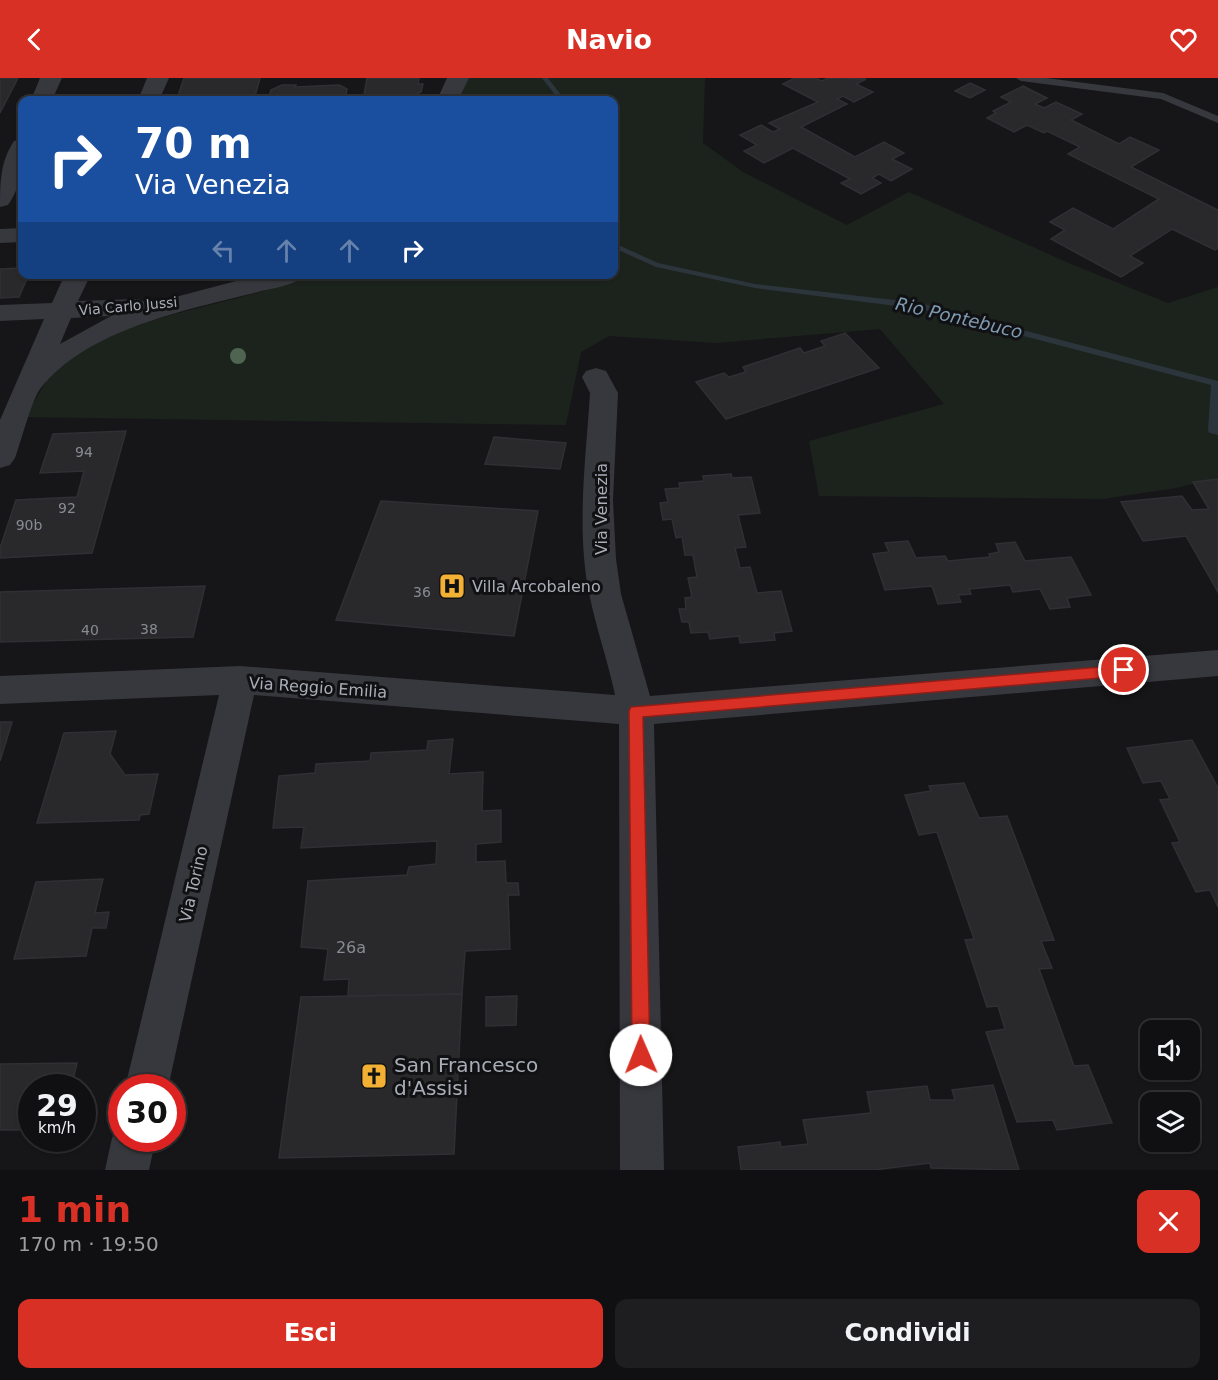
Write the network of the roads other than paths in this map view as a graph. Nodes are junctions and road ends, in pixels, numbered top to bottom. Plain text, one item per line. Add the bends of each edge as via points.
1 (51, 78) edge
2 (158, 78) edge
3 (458, 78) edge
4 (1021, 78) edge
5 (44, 96) edge
6 (151, 96) edge
7 (450, 96) edge
8 (1218, 120) edge
9 (18, 156) edge
10 (0, 200) edge
11 (18, 235) edge
12 (0, 236) edge
13 (76, 279) edge
14 (273, 279) edge
15 (194, 300) junction
16 (62, 312) junction
17 (0, 313) edge
18 (596, 377) dead end
19 (27, 386) junction
20 (0, 458) edge
21 (1218, 663) edge
22 (240, 681) junction
23 (0, 690) edge
24 (636, 711) junction
25 (149, 1074) edge
26 (131, 1152) edge
27 (127, 1170) edge
28 (642, 1170) edge

1 - 5 street
2 - 6 street
3 - 7 street
4 - 8 lane via 1163,96
9 - 10 street
11 - 12 street
13 - 16 street, Via Carlo Jussi
14 - 15 street, Via Carlo Jussi
15 - 16 street, Via Carlo Jussi
15 - 19 street, Via Carlo Jussi via 118,323 70,350
16 - 17 street
16 - 19 street, Via Carlo Jussi
18 - 24 street, Via Venezia via 604,393 598,500 600,559 605,594
19 - 20 street, Via Carlo Jussi
21 - 24 street
22 - 23 street, Via Reggio Emilia
22 - 24 street, Via Reggio Emilia
22 - 25 street, Via Torino
24 - 28 street, Via Venezia
26 - 27 street

